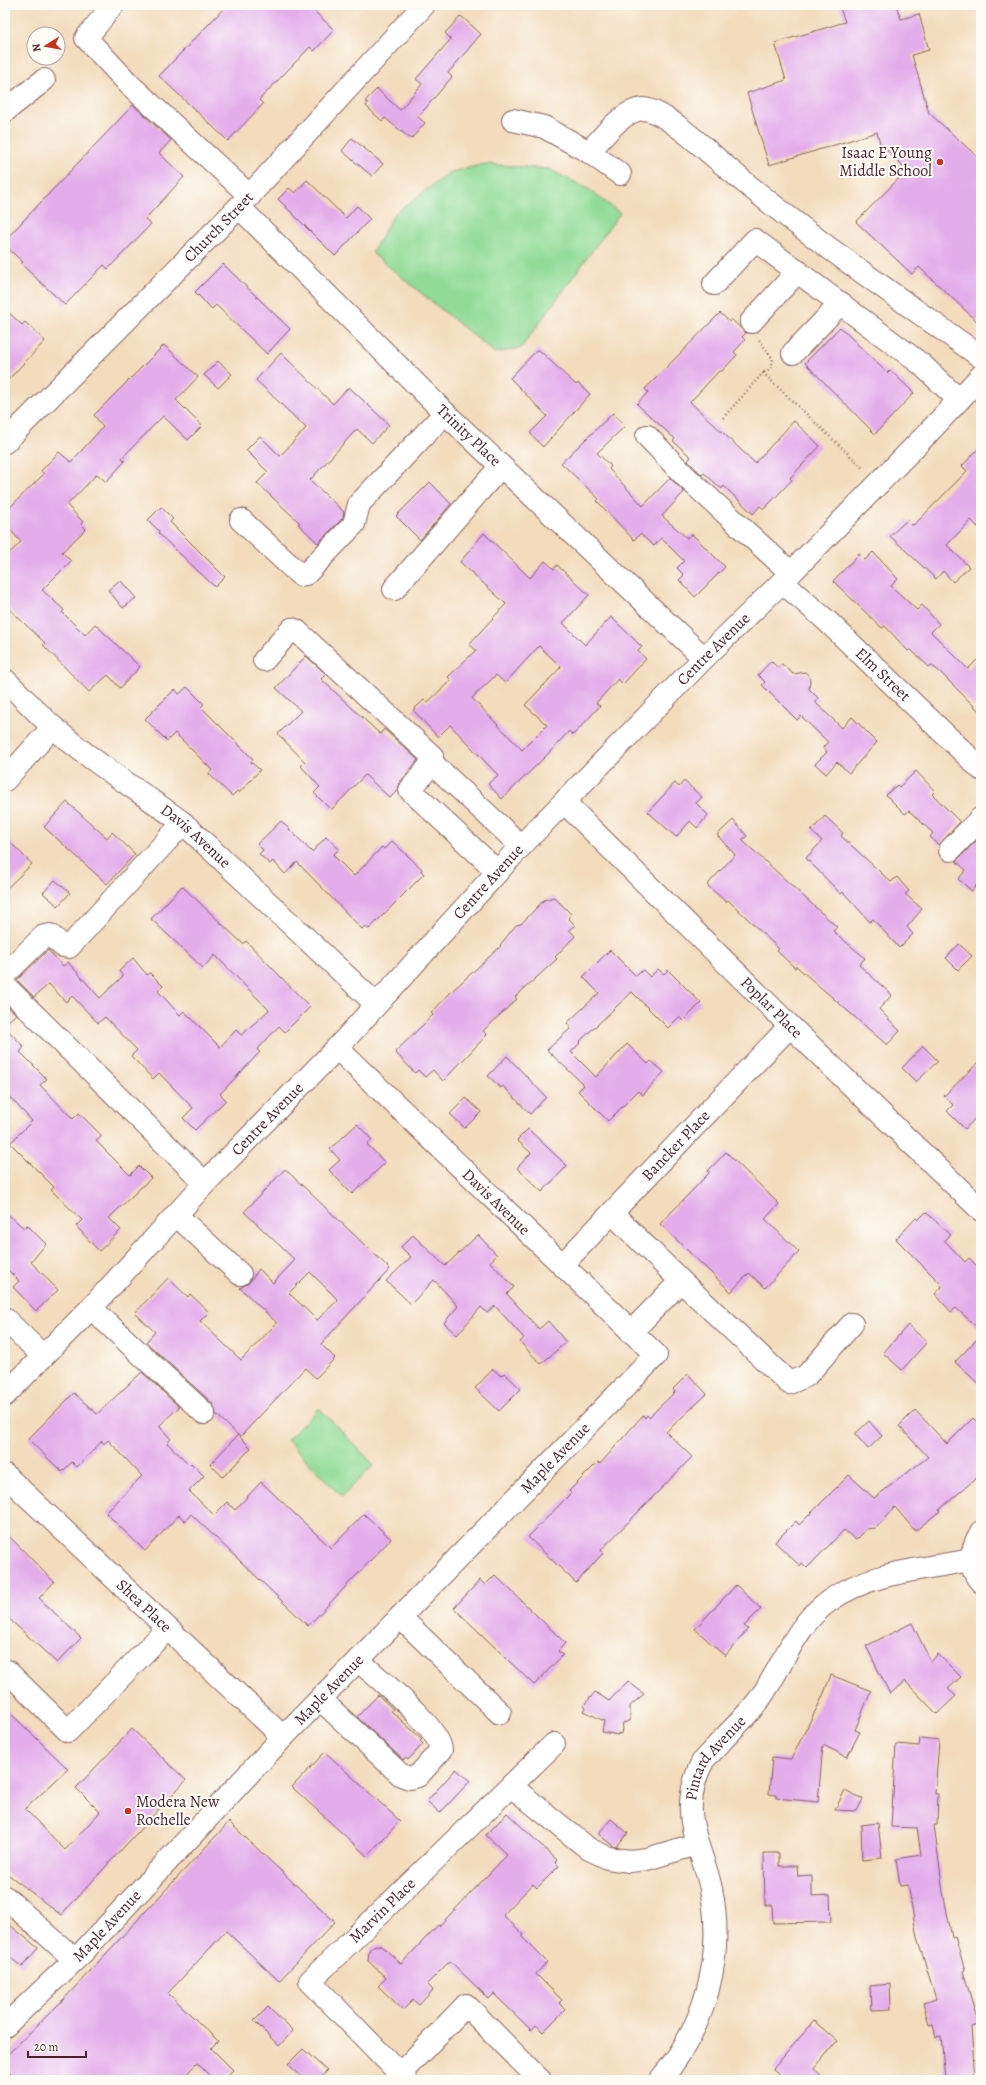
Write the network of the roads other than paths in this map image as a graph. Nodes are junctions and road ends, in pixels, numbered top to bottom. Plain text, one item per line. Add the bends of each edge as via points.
1 (113, 5) edge
2 (419, 6) edge
3 (44, 80) dead end
4 (5, 111) edge
5 (513, 120) dead end
6 (589, 152) junction
7 (620, 174) dead end
8 (245, 201) junction
9 (798, 271) junction
10 (714, 284) dead end
11 (841, 303) junction
12 (751, 322) road end
13 (793, 353) dead end
14 (981, 357) edge
15 (981, 376) edge
16 (959, 400) junction
17 (445, 412) junction
18 (647, 436) dead end
19 (5, 442) edge
20 (501, 466) junction
21 (241, 520) dead end
22 (787, 577) junction
23 (394, 589) dead end
24 (704, 658) junction
25 (264, 660) dead end
26 (5, 680) edge
27 (53, 727) junction
28 (432, 763) junction
29 (981, 769) edge
30 (5, 780) edge
31 (564, 802) junction
32 (981, 818) edge
33 (183, 823) junction
34 (521, 846) junction
35 (950, 850) dead end
36 (497, 871) junction
37 (5, 974) edge
38 (5, 986) edge
39 (376, 1004) junction
40 (790, 1026) junction
41 (337, 1048) junction
42 (205, 1183) junction
43 (981, 1210) edge
44 (612, 1213) junction
45 (176, 1215) junction
46 (562, 1265) junction
47 (240, 1274) dead end
48 (681, 1281) junction
49 (91, 1308) junction
50 (5, 1319) edge
51 (852, 1324) dead end
52 (631, 1332) junction
53 (656, 1355) joint
54 (43, 1356) junction
55 (5, 1395) edge
56 (204, 1413) dead end
57 (5, 1475) edge
58 (981, 1532) edge
59 (971, 1560) junction
60 (981, 1582) edge
61 (400, 1617) junction
62 (167, 1630) junction
63 (358, 1660) junction
64 (7, 1671) dead end
65 (320, 1699) junction
66 (500, 1713) dead end
67 (283, 1737) junction
68 (554, 1744) dead end
69 (511, 1786) junction
70 (697, 1844) junction
71 (5, 1897) edge
72 (74, 1960) junction
73 (5, 2026) edge
74 (403, 2077) edge
75 (540, 2080) edge
76 (660, 2080) edge

1 - 8 street, Trinity Place via 86,38
2 - 8 street, Church Street
3 - 4 street
5 - 6 street via 544,127
6 - 7 street
6 - 14 street via 622,117 643,109 663,116 756,193
8 - 17 street, Trinity Place
8 - 19 street, Church Street
9 - 10 street via 756,240
9 - 11 street
9 - 12 street
11 - 13 street
11 - 16 street via 920,364
15 - 16 street, Centre Avenue
16 - 22 street, Centre Avenue
17 - 20 street, Trinity Place
17 - 21 street via 359,504 354,524 306,574 300,575
18 - 22 street, Elm Street
20 - 23 street
20 - 24 street, Trinity Place
22 - 24 street, Centre Avenue
22 - 29 street, Elm Street via 827,621
24 - 31 street, Centre Avenue
25 - 28 street via 292,629 297,630 432,756
26 - 27 street, Davis Avenue
27 - 30 street
27 - 33 street, Davis Avenue
28 - 34 street
28 - 36 street via 410,790
31 - 34 street, Centre Avenue
31 - 40 street, Poplar Place
32 - 35 street
33 - 37 street via 69,947 63,946 50,935 44,936
33 - 39 street, Davis Avenue
34 - 36 street, Centre Avenue
36 - 39 street, Centre Avenue
38 - 42 street
39 - 41 street, Centre Avenue
40 - 43 street, Poplar Place
40 - 44 street, Bancker Place
41 - 42 street, Centre Avenue
41 - 46 street, Davis Avenue
42 - 45 street, Centre Avenue
44 - 46 street, Bancker Place
44 - 48 street
45 - 47 street
45 - 49 street, Centre Avenue
46 - 52 street, Davis Avenue
48 - 51 street via 789,1383 806,1376
48 - 52 street
49 - 54 street, Centre Avenue
49 - 56 street
50 - 54 street
52 - 53 street, Davis Avenue
53 - 61 street, Maple Avenue
54 - 55 street, Centre Avenue
57 - 62 street, Shea Place
58 - 59 street via 976,1540
59 - 60 street via 974,1575
59 - 70 street, Pintard Avenue via 894,1574 863,1583 828,1601 800,1628 761,1697 703,1761 693,1788 691,1812
61 - 63 street, Maple Avenue
61 - 66 street
62 - 64 street via 68,1731
62 - 67 street, Shea Place
63 - 65 street, Maple Avenue
63 - 65 street via 405,1703 441,1743 441,1750 418,1776 410,1778 400,1775
65 - 67 street, Maple Avenue
67 - 72 street, Maple Avenue
68 - 69 street, Marvin Place
69 - 70 street via 589,1849 608,1858 647,1860
69 - 74 street, Marvin Place via 310,1981
70 - 76 street, Pintard Avenue via 711,1889 715,1924 714,1960 707,1995 695,2029 674,2064
71 - 72 street
72 - 73 street, Maple Avenue
74 - 75 street via 466,2005

